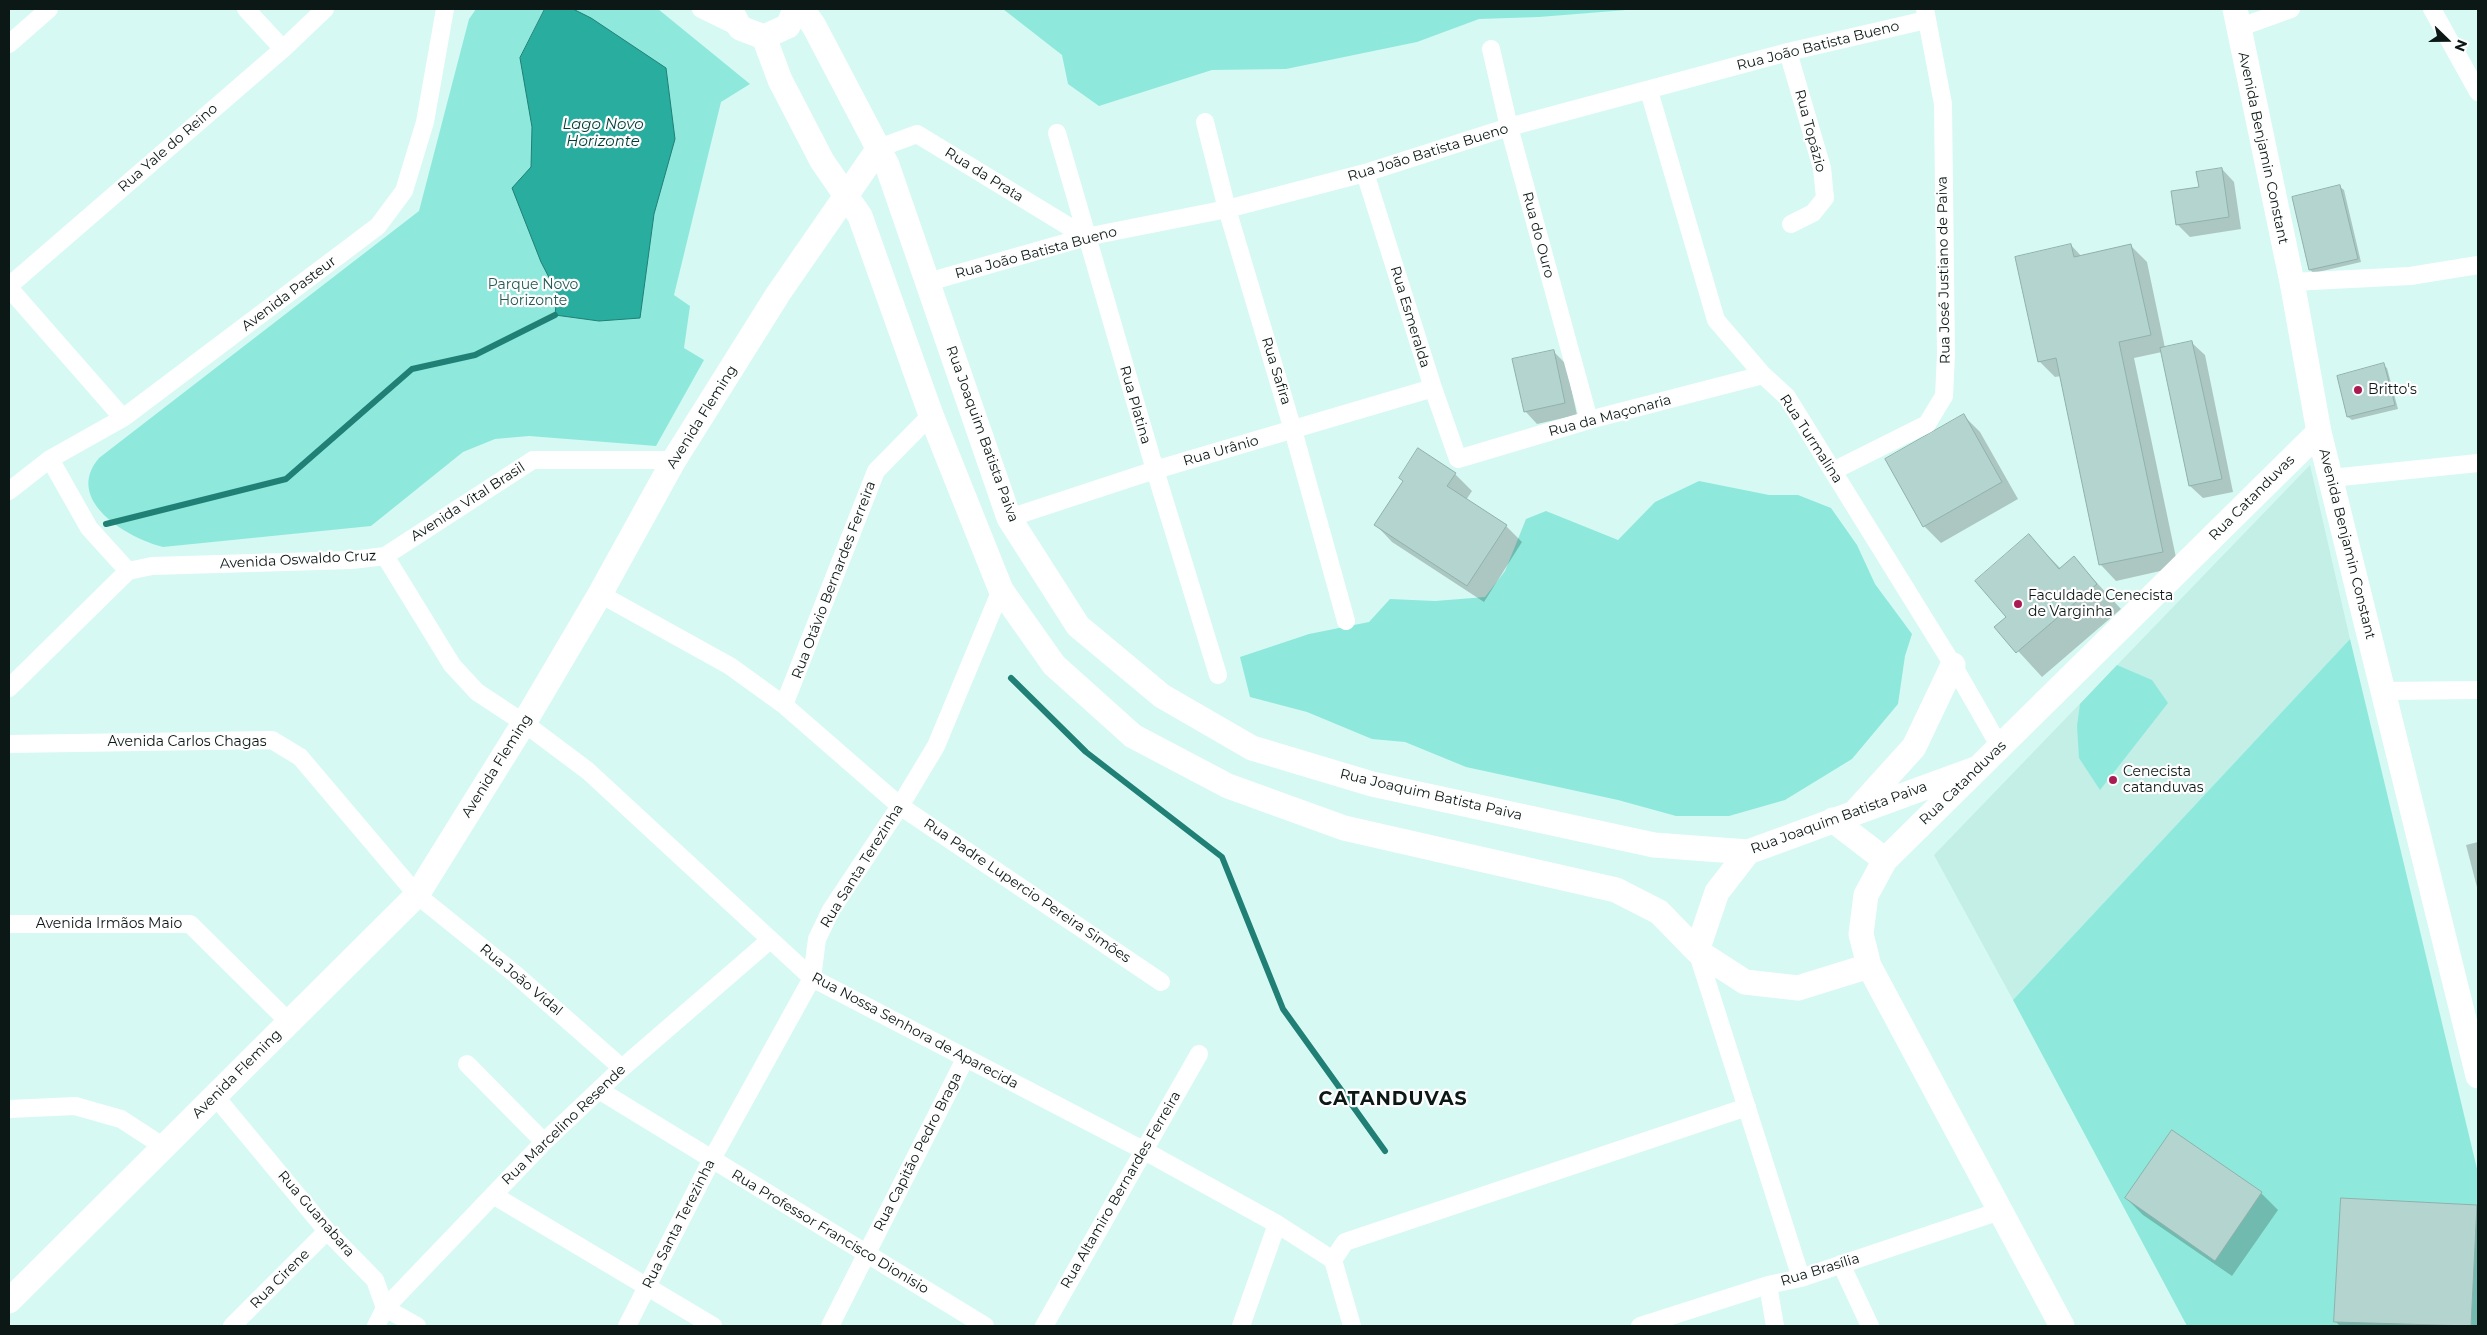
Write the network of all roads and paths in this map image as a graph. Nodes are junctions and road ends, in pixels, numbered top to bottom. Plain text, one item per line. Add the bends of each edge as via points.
1 (48, 9) edge
2 (246, 9) edge
3 (325, 9) edge
4 (445, 9) edge
5 (701, 9) edge
6 (795, 9) edge
7 (802, 9) edge
8 (2291, 9) edge
9 (2432, 9) edge
10 (1926, 14) edge
11 (2236, 18) edge
12 (735, 19) edge
13 (764, 37) junction
14 (9, 44) edge
15 (283, 49) junction
16 (1491, 50) dead end
17 (1788, 52) junction
18 (1649, 91) junction
19 (2478, 92) edge
20 (1205, 122) dead end
21 (1509, 127) junction
22 (1057, 133) dead end
23 (880, 148) junction
24 (1365, 173) junction
25 (845, 196) junction
26 (1227, 209) junction
27 (1792, 224) dead end
28 (1086, 237) junction
29 (2478, 265) edge
30 (928, 282) junction
31 (2292, 282) junction
32 (9, 287) edge
33 (1763, 375) junction
34 (1433, 388) junction
35 (931, 415) junction
36 (123, 418) junction
37 (1589, 420) junction
38 (1293, 430) junction
39 (2319, 432) junction
40 (50, 459) junction
41 (1458, 459) joint
42 (674, 460) junction
43 (2478, 463) edge
44 (1155, 470) junction
45 (1833, 471) junction
46 (2331, 478) junction
47 (9, 492) edge
48 (1009, 518) junction
49 (385, 556) junction
50 (128, 571) junction
51 (1001, 590) junction
52 (600, 594) junction
53 (1346, 621) dead end
54 (1953, 665) junction
55 (1218, 675) dead end
56 (9, 688) edge
57 (2478, 690) edge
58 (2383, 691) junction
59 (784, 705) junction
60 (524, 723) junction
61 (9, 744) edge
62 (2000, 747) junction
63 (1978, 768) junction
64 (900, 806) junction
65 (1844, 816) junction
66 (1748, 852) junction
67 (1885, 860) junction
68 (417, 895) junction
69 (9, 924) edge
70 (770, 940) junction
71 (1697, 952) junction
72 (1869, 966) junction
73 (812, 978) junction
74 (1161, 982) dead end
75 (289, 1022) junction
76 (1199, 1054) dead end
77 (965, 1059) junction
78 (466, 1064) dead end
79 (622, 1068) junction
80 (2478, 1076) edge
81 (599, 1090) junction
82 (216, 1096) junction
83 (1747, 1106) junction
84 (9, 1109) edge
85 (544, 1142) junction
86 (164, 1146) junction
87 (1143, 1150) junction
88 (712, 1159) junction
89 (494, 1195) junction
90 (2000, 1211) junction
91 (1277, 1224) junction
92 (327, 1231) junction
93 (867, 1254) junction
94 (1332, 1260) junction
95 (1841, 1264) junction
96 (1801, 1278) junction
97 (1768, 1285) junction
98 (647, 1287) junction
99 (9, 1301) edge
100 (385, 1308) junction
101 (232, 1326) edge
102 (376, 1326) edge
103 (417, 1326) edge
104 (626, 1326) edge
105 (713, 1326) edge
106 (830, 1326) edge
107 (985, 1326) edge
108 (1044, 1326) edge
109 (1241, 1326) edge
110 (1352, 1326) edge
111 (1640, 1326) edge
112 (1775, 1326) edge
113 (1870, 1326) edge
114 (2062, 1326) edge

1 - 14 street
2 - 15 street
3 - 15 street, Rua Yale do Reino
4 - 36 street, Avenida Pasteur via 425,122 404,191 378,226
5 - 12 street
6 - 13 main road via 788,26
7 - 23 main road, Rua Joaquim Batista Paiva
8 - 11 street
9 - 19 street
10 - 17 street, Rua João Batista Bueno
10 - 45 street, Rua José Justiano de Paiva via 1942,104 1944,396 1927,424
11 - 31 main road, Avenida Benjamin Constant
12 - 13 main road
13 - 25 main road via 780,80 822,161
15 - 32 street, Rua Yale do Reino
16 - 21 street, Rua do Ouro
17 - 18 street, Rua João Batista Bueno
17 - 27 street, Rua Topázio via 1822,168 1825,198 1813,213
18 - 21 street, Rua João Batista Bueno
18 - 33 street, Rua Turmalina via 1716,320
20 - 26 street, Rua Safira
21 - 24 street, Rua João Batista Bueno
21 - 37 street, Rua do Ouro
22 - 28 street, Rua Platina
23 - 25 main road, Avenida Fleming
23 - 28 street, Rua da Prata via 917,134
23 - 30 main road, Rua Joaquim Batista Paiva
24 - 26 street, Rua João Batista Bueno
24 - 34 street, Rua Esmeralda
25 - 35 main road via 860,216
25 - 42 main road, Avenida Fleming via 778,294
26 - 28 street, Rua João Batista Bueno
26 - 38 street, Rua Safira
28 - 30 street, Rua João Batista Bueno
28 - 44 street, Rua Platina
29 - 31 street via 2410,276
30 - 48 main road, Rua Joaquim Batista Paiva
31 - 39 main road, Avenida Benjamin Constant
32 - 36 street
33 - 37 street, Rua da Maçonaria
33 - 45 street, Rua Turmalina via 1788,397
34 - 38 street, Rua Urânio
34 - 41 street, Rua Esmeralda
35 - 51 main road
35 - 59 street, Rua Otávio Bernardes Ferreira via 876,471
36 - 40 street, Avenida Pasteur
37 - 41 street, Rua da Maçonaria
38 - 44 street, Rua Urânio
38 - 53 street, Rua Safira
39 - 46 main road, Avenida Benjamin Constant
39 - 62 main road, Rua Catanduvas
40 - 47 street, Avenida Pasteur
40 - 50 street via 89,528
42 - 49 street, Avenida Vital Brasil via 533,460
42 - 52 main road, Avenida Fleming
43 - 46 street
44 - 48 street, Rua Urânio
44 - 55 street, Rua Platina
45 - 54 street, Rua Turmalina
46 - 58 main road, Avenida Benjamin Constant
48 - 66 main road, Rua Joaquim Batista Paiva via 1078,626 1162,696 1252,748 1372,784 1644,843
49 - 50 street, Avenida Oswaldo Cruz via 352,560 152,566
49 - 60 street, Avenida Oswaldo Cruz via 452,665 477,692
50 - 56 street
51 - 64 street, Rua Santa Terezinha via 936,746
51 - 71 main road via 1054,665 1133,736 1228,786 1344,828 1616,890 1659,912
52 - 59 street, Rua Padre Lupercio Pereira Simões via 730,666
52 - 60 main road, Avenida Fleming
54 - 62 street, Rua Turmalina
54 - 65 main road via 1914,747
57 - 58 street
58 - 80 main road, Avenida Benjamin Constant
59 - 64 street, Rua Padre Lupercio Pereira Simões
60 - 68 main road, Avenida Fleming
60 - 70 street, Rua Nossa Senhora de Aparecida via 588,771
61 - 68 street, Avenida Carlos Chagas via 272,740 300,757
62 - 63 main road, Rua Catanduvas
63 - 65 main road, Rua Joaquim Batista Paiva
63 - 67 main road, Rua Catanduvas
64 - 73 street, Rua Santa Terezinha via 831,910 817,939
64 - 74 street, Rua Padre Lupercio Pereira Simões
65 - 66 main road, Rua Joaquim Batista Paiva
65 - 67 main road
66 - 71 main road via 1717,892
67 - 72 main road, Rua Catanduvas via 1866,895 1861,934
68 - 75 main road, Avenida Fleming
68 - 79 street, Rua João Vidal via 515,974
69 - 75 street, Avenida Irmãos Maio via 190,924
70 - 73 street, Rua Nossa Senhora de Aparecida
70 - 79 street, Rua Marcelino Resende
71 - 72 main road via 1745,982 1798,988
71 - 83 street
72 - 90 main road, Rua Catanduvas
73 - 77 street, Rua Nossa Senhora de Aparecida
73 - 88 street, Rua Santa Terezinha
75 - 82 main road, Avenida Fleming
76 - 87 street, Rua Altamiro Bernardes Ferreira
77 - 87 street, Rua Nossa Senhora de Aparecida
77 - 93 street, Rua Capitão Pedro Braga
78 - 85 street
79 - 81 street, Rua Marcelino Resende
81 - 85 street, Rua Marcelino Resende
81 - 88 street, Rua Professor Francisco Dionisio
82 - 86 main road, Avenida Fleming
82 - 92 street, Rua Guanabara
83 - 94 street via 1345,1242
83 - 96 street
84 - 86 street via 75,1106 121,1119
85 - 89 street, Rua Marcelino Resende
86 - 99 main road, Avenida Fleming
87 - 91 street, Rua Nossa Senhora de Aparecida
87 - 108 street, Rua Altamiro Bernardes Ferreira
88 - 93 street, Rua Professor Francisco Dionisio
88 - 98 street, Rua Santa Terezinha
89 - 98 street
89 - 100 street, Rua Marcelino Resende
90 - 95 street, Rua Brasília
90 - 114 main road, Rua Catanduvas
91 - 94 street, Rua Nossa Senhora de Aparecida
91 - 109 street
92 - 100 street, Rua Guanabara via 375,1280
92 - 101 street, Rua Cirene
93 - 106 street, Rua Capitão Pedro Braga
93 - 107 street, Rua Professor Francisco Dionisio
94 - 110 street
95 - 96 street, Rua Brasília
95 - 113 street
96 - 97 street, Rua Brasília
97 - 111 street, Rua Brasília
97 - 112 street
98 - 104 street, Rua Santa Terezinha
98 - 105 street
100 - 102 street, Rua Marcelino Resende
100 - 103 street

